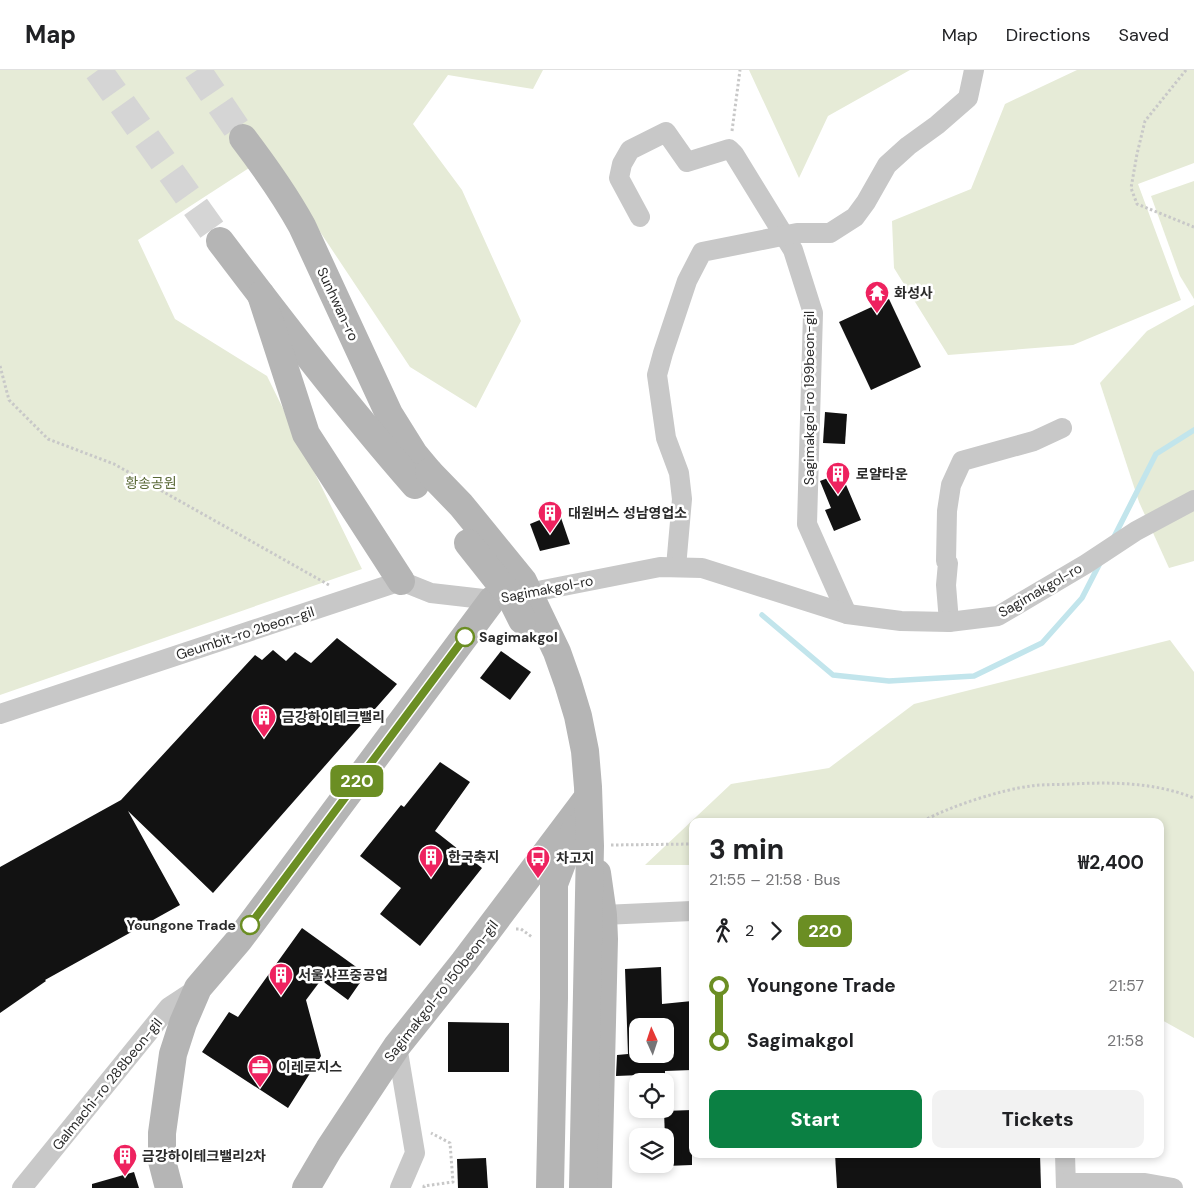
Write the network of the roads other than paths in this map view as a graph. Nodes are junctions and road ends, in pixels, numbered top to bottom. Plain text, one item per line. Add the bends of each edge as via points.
1 (974, 70) edge
2 (243, 138) tunnel mouth
3 (640, 216) dead end
4 (790, 234) junction
5 (220, 241) tunnel mouth
6 (261, 295) junction
7 (1062, 428) dead end
8 (422, 479) junction
9 (1194, 500) edge
10 (676, 568) junction
11 (401, 581) junction
12 (525, 593) junction
13 (492, 600) junction
14 (847, 614) junction
15 (949, 622) junction
16 (0, 714) edge
17 (586, 800) junction
18 (689, 911) edge
19 (603, 915) junction
20 (198, 988) junction
21 (397, 1046) junction
22 (1065, 1158) edge
23 (1066, 1186) edge
24 (22, 1188) edge
25 (169, 1188) edge
26 (306, 1188) edge
27 (400, 1188) edge
28 (550, 1188) edge
29 (564, 1188) edge
30 (583, 1188) edge
31 (598, 1188) edge
32 (1173, 1188) edge

1 - 4 street via 968,98 887,165 855,217 830,232
2 - 8 main road, Sunhwan-ro via 288,200 302,226 390,414 414,454
3 - 4 street, Sagimakgol-ro 199beon-gil via 619,178 622,164 630,150 666,132 687,162 729,149
4 - 10 street via 702,252 687,281 657,375 666,438 679,473 682,499
4 - 14 street, Sagimakgol-ro 199beon-gil via 792,250 813,313 807,524
5 - 6 main road
6 - 8 main road via 366,428
6 - 11 main road via 306,434
7 - 15 street via 1034,441 962,461 950,485 947,511
8 - 29 main road, bridge via 450,521 510,596 545,672 561,725 572,807
8 - 30 main road, bridge via 461,506 523,581 556,652 578,716 585,751 590,846
9 - 15 street, Sagimakgol-ro via 1136,531 998,616
10 - 12 street, Sagimakgol-ro via 660,567
10 - 14 street, Sagimakgol-ro via 702,568
11 - 13 street via 431,593
11 - 16 street, Geumbit-ro 2beon-gil
12 - 13 street, Sagimakgol-ro
12 - 17 main road via 572,706
13 - 20 main road, Sagimakgol-ro via 239,940
14 - 15 street, Sagimakgol-ro via 901,621
17 - 19 main road
17 - 21 main road, Sagimakgol-ro 150beon-gil
17 - 28 main road via 554,884
18 - 19 street
19 - 31 main road
20 - 24 street, Galmachi-ro 288beon-gil via 169,1007
20 - 25 main road, Sagimakgol-ro via 173,1054 167,1090 162,1161
21 - 26 main road, Sagimakgol-ro 150beon-gil
21 - 27 street via 415,1153
22 - 23 street
23 - 32 street via 1145,1182

